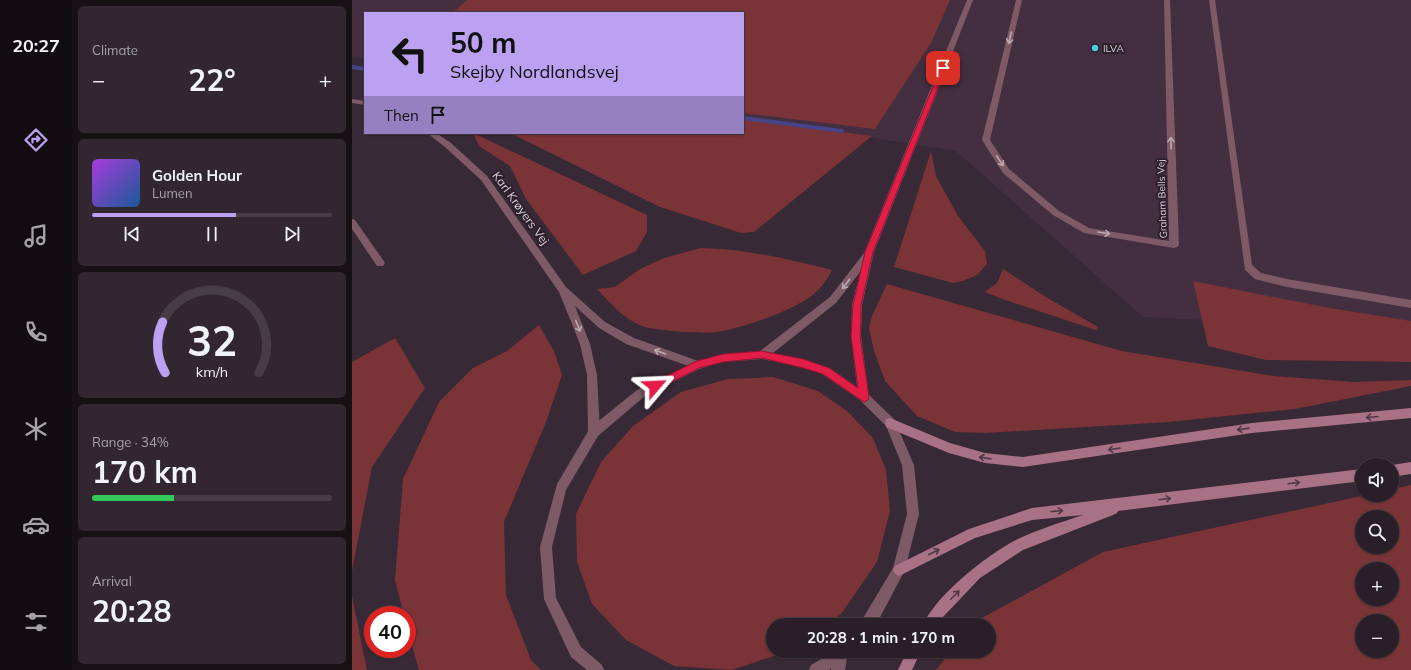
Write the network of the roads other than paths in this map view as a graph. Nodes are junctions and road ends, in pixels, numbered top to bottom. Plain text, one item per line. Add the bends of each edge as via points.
1 (970, 0) edge
2 (1019, 0) edge
3 (1167, 0) edge
4 (1212, 0) edge
5 (352, 101) edge
6 (364, 103) edge
7 (432, 134) edge
8 (352, 222) edge
9 (869, 252) junction
10 (380, 263) dead end
11 (563, 290) junction
12 (1411, 304) edge
13 (762, 354) junction
14 (697, 365) junction
15 (864, 397) junction
16 (1411, 413) edge
17 (890, 423) junction
18 (594, 432) junction
19 (1411, 468) edge
20 (1399, 470) edge
21 (1355, 476) edge
22 (1126, 504) junction
23 (899, 570) junction
24 (872, 618) edge
25 (934, 618) edge
26 (835, 658) edge
27 (842, 658) edge
28 (911, 658) edge
29 (596, 670) edge
30 (816, 670) edge
31 (838, 670) edge
32 (905, 670) edge

1 - 9 street
2 -> 3 street, Graham Bells Vej via 986,140 1006,171 1056,213 1074,224 1087,231 1174,245
4 - 12 street via 1248,267 1258,276 1287,283
5 - 6 street
7 - 11 street, Karl Krøyers Vej via 484,178
8 - 10 street
9 -> 13 street via 833,300
9 - 15 street via 856,320
14 -> 11 street, Karl Krøyers Vej via 630,341 602,325
11 -> 18 street, Karl Krøyers Vej via 585,344 592,375
13 - 14 street via 723,358
13 - 15 street via 826,371
14 - 18 street via 641,393
15 - 17 street
16 -> 17 main road via 1252,428 1023,462 985,458 948,448
17 - 23 street via 908,465 913,514
18 - 29 street via 561,488 546,547 550,599 576,652
19 - 20 main road
22 -> 21 main road
23 -> 22 main road via 973,533 1032,514
25 -> 22 main road via 976,574 1019,545
23 - 24 street
26 - 30 street
27 - 31 street
28 - 32 main road

